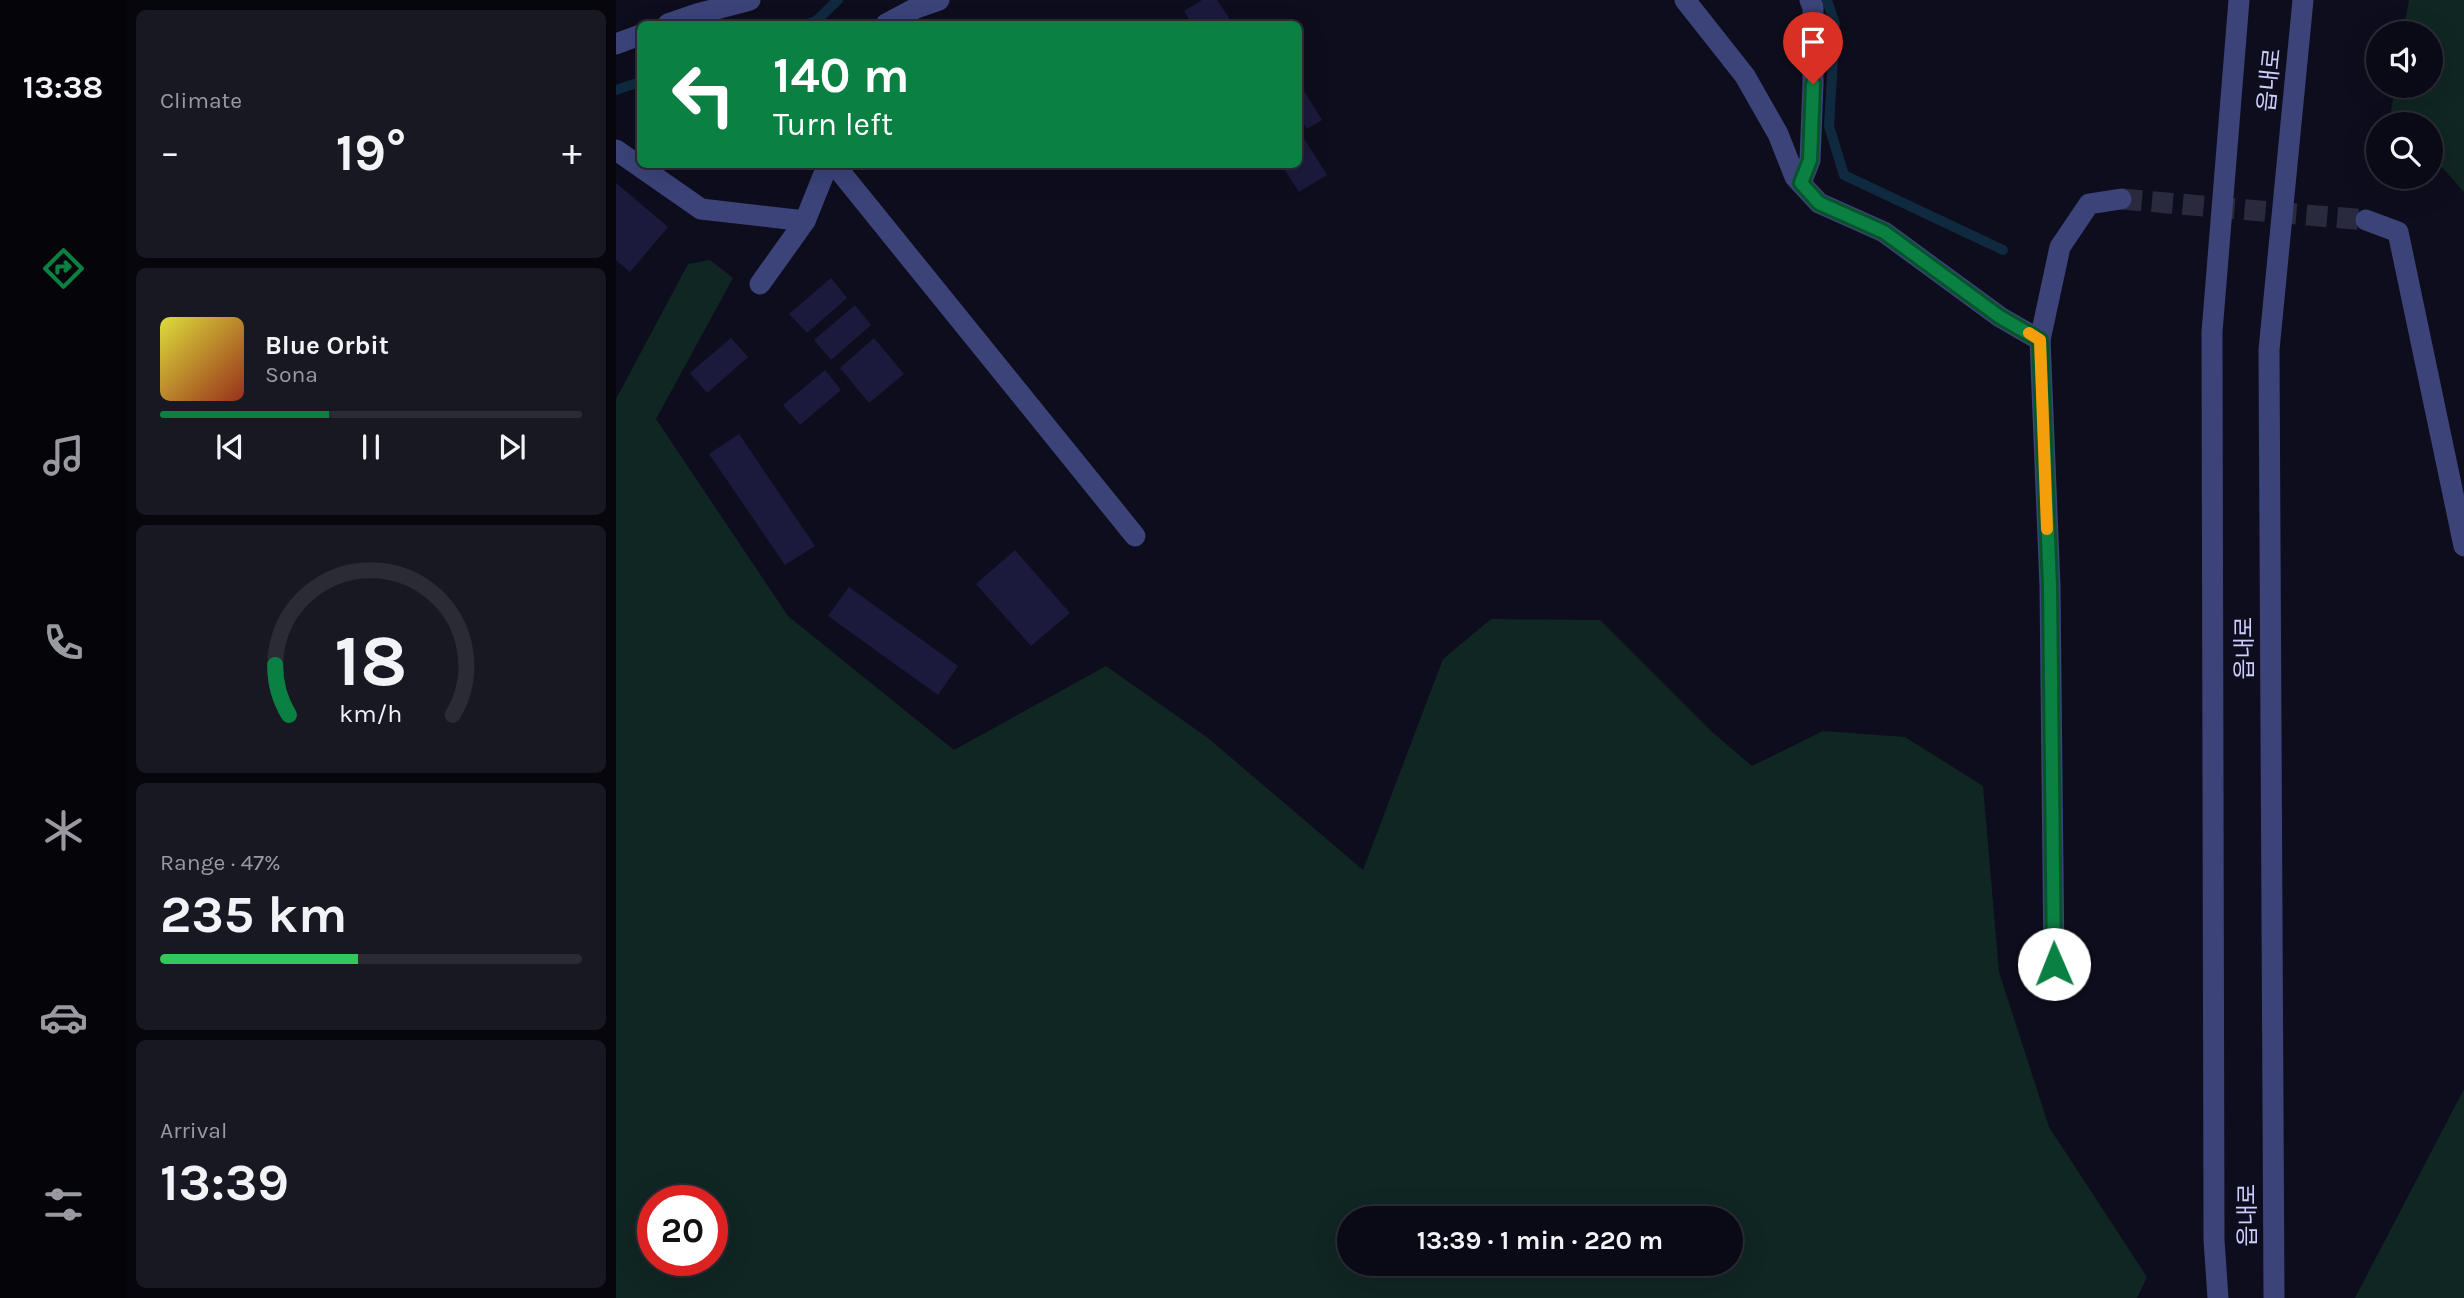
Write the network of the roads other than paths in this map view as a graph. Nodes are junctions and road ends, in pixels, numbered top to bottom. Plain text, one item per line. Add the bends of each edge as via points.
1 (750, 0) edge
2 (939, 0) edge
3 (1685, 0) edge
4 (1810, 0) edge
5 (2239, 0) edge
6 (2303, 0) edge
7 (676, 21) edge
8 (892, 21) edge
9 (637, 36) edge
10 (616, 44) edge
11 (616, 149) edge
12 (637, 164) edge
13 (643, 168) edge
14 (826, 168) edge
15 (837, 168) edge
16 (1801, 183) junction
17 (2120, 199) tunnel mouth
18 (2366, 220) tunnel mouth
19 (805, 221) junction
20 (760, 284) dead end
21 (2040, 340) junction
22 (1135, 536) dead end
23 (2464, 546) edge
24 (2054, 964) dead end
25 (2218, 1298) edge
26 (2274, 1298) edge

1 - 7 street
2 - 8 street
3 - 16 street via 1745,76
4 - 16 street via 1810,160
5 - 25 street, 읍내로 via 2212,332 2214,1240
6 - 26 street, 읍내로 via 2269,351
9 - 10 street
11 - 12 street
13 - 19 street via 701,209
14 - 19 street
15 - 22 street
16 - 21 street via 1819,203 1884,232 2000,317
17 - 21 street via 2089,204 2060,247
18 - 23 street via 2398,232
19 - 20 street
21 - 24 street via 2050,586

